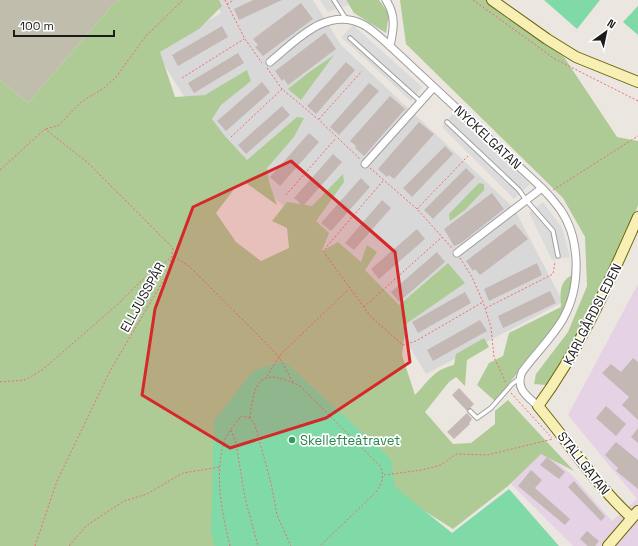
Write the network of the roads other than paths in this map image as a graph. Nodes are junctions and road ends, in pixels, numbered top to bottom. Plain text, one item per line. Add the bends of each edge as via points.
1 (334, 0) edge
2 (386, 0) edge
3 (492, 0) edge
4 (346, 20) junction
5 (350, 38) dead end
6 (390, 46) junction
7 (270, 62) dead end
8 (638, 82) edge
9 (434, 87) junction
10 (421, 102) junction
11 (447, 122) dead end
12 (365, 164) road end
13 (542, 188) junction
14 (526, 200) junction
15 (638, 217) edge
16 (457, 253) road end
17 (558, 256) road end
18 (519, 379) junction
19 (538, 406) junction
20 (470, 411) dead end
21 (635, 515) edge
22 (608, 546) edge

1 - 4 lane
2 - 6 street via 392,11 394,27
3 - 8 street via 576,57
4 - 6 street, NYCKELGATAN via 352,19 365,25
4 - 7 street, NYCKELGATAN via 324,22 313,28
5 - 10 lane
6 - 9 street, NYCKELGATAN
9 - 10 street
9 - 13 street, NYCKELGATAN
10 - 12 street
11 - 14 lane via 519,190
13 - 14 street
13 - 18 street, NYCKELGATAN via 560,210 569,227 576,262 575,281 571,301 563,319
14 - 16 street
14 - 17 lane via 553,231
15 - 19 street, KARLGÅRDSLEDEN via 584,334 559,378
18 - 19 street via 522,391
18 - 20 lane via 491,408 477,418
19 - 21 street, STALLGATAN via 618,505
21 - 22 street

